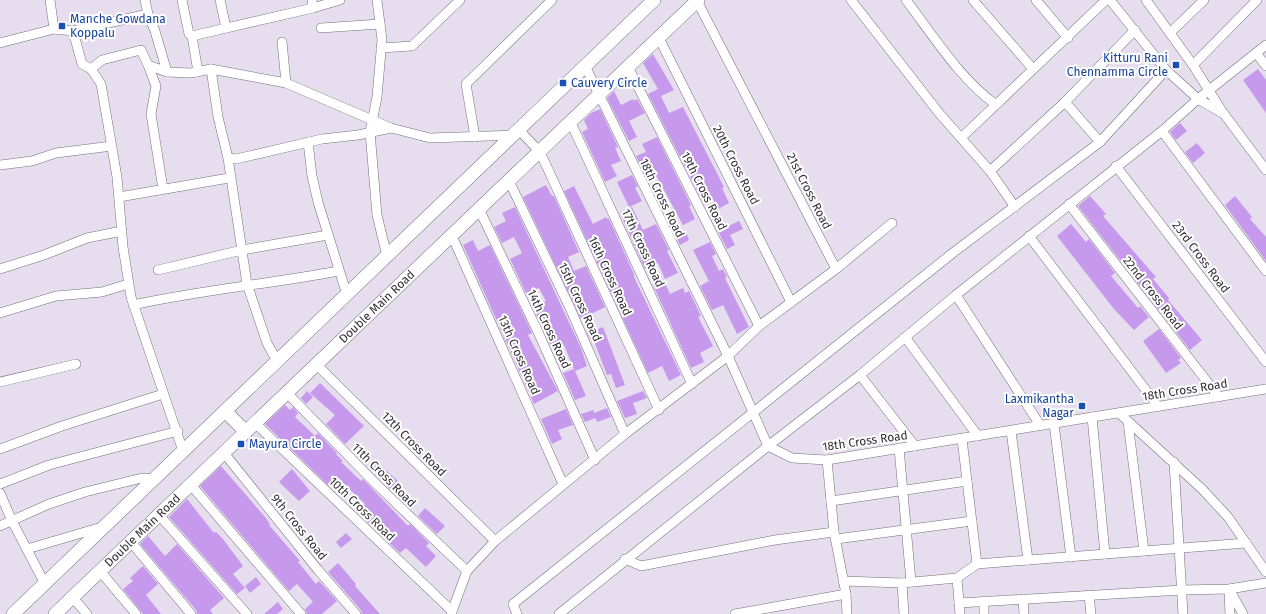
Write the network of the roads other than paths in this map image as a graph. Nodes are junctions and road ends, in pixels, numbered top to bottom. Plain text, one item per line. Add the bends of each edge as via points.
1 (50, 0) edge
2 (53, 0) edge
3 (145, 0) edge
4 (182, 0) edge
5 (220, 0) edge
6 (340, 0) edge
7 (377, 0) edge
8 (460, 0) edge
9 (552, 0) edge
10 (654, 0) edge
11 (851, 0) edge
12 (906, 0) edge
13 (973, 0) edge
14 (1036, 0) edge
15 (1106, 0) edge
16 (1110, 0) edge
17 (1204, 0) edge
18 (1257, 0) edge
19 (698, 1) edge
20 (1149, 1) edge
21 (312, 4) edge
22 (148, 14) junction
23 (380, 24) junction
24 (226, 28) junction
25 (322, 28) dead end
26 (54, 29) junction
27 (1135, 30) junction
28 (73, 31) junction
29 (1170, 33) junction
30 (192, 36) junction
31 (659, 38) junction
32 (1068, 38) junction
33 (282, 42) dead end
34 (0, 43) edge
35 (1266, 45) edge
36 (381, 48) junction
37 (1256, 52) junction
38 (148, 65) junction
39 (1192, 65) junction
40 (585, 66) junction
41 (1266, 66) edge
42 (628, 67) junction
43 (91, 69) junction
44 (211, 69) junction
45 (1033, 69) junction
46 (1166, 70) junction
47 (167, 72) junction
48 (198, 72) junction
49 (286, 83) junction
50 (1209, 90) junction
51 (599, 96) junction
52 (1198, 99) junction
53 (1065, 102) junction
54 (995, 104) junction
55 (1224, 114) junction
56 (373, 120) junction
57 (571, 123) junction
58 (391, 128) junction
59 (1162, 131) junction
60 (370, 132) junction
61 (516, 132) junction
62 (475, 136) junction
63 (961, 138) junction
64 (308, 142) junction
65 (1100, 142) junction
66 (112, 146) junction
67 (540, 152) junction
68 (228, 158) junction
69 (0, 165) edge
70 (1116, 166) junction
71 (1266, 170) edge
72 (990, 171) junction
73 (230, 178) junction
74 (509, 181) junction
75 (164, 189) junction
76 (119, 197) junction
77 (1069, 204) junction
78 (1015, 207) junction
79 (480, 209) junction
80 (892, 223) dead end
81 (122, 232) junction
82 (328, 235) junction
83 (452, 236) junction
84 (1029, 236) junction
85 (242, 250) junction
86 (387, 256) junction
87 (0, 269) edge
88 (836, 269) junction
89 (158, 270) dead end
90 (338, 271) junction
91 (1266, 271) edge
92 (128, 284) junction
93 (247, 284) junction
94 (347, 294) junction
95 (956, 296) junction
96 (791, 302) junction
97 (133, 305) junction
98 (0, 313) edge
99 (759, 326) junction
100 (905, 337) junction
101 (728, 356) junction
102 (279, 360) junction
103 (1266, 362) edge
104 (76, 364) dead end
105 (317, 365) junction
106 (860, 375) junction
107 (0, 382) edge
108 (692, 384) junction
109 (1266, 389) edge
110 (287, 393) junction
111 (163, 394) junction
112 (1219, 397) junction
113 (1158, 406) junction
114 (659, 410) junction
115 (225, 411) junction
116 (754, 412) junction
117 (1119, 413) junction
118 (1092, 417) junction
119 (1128, 422) junction
120 (1054, 424) junction
121 (1040, 425) junction
122 (251, 428) junction
123 (178, 431) junction
124 (1011, 431) junction
125 (625, 434) junction
126 (978, 436) junction
127 (962, 438) junction
128 (768, 446) junction
129 (915, 446) junction
130 (899, 448) junction
131 (0, 449) edge
132 (183, 451) junction
133 (224, 453) junction
134 (595, 460) junction
135 (827, 460) junction
136 (1174, 462) junction
137 (154, 479) junction
138 (967, 482) junction
139 (0, 484) edge
140 (563, 484) junction
141 (191, 485) junction
142 (902, 489) junction
143 (0, 493) edge
144 (831, 500) junction
145 (159, 515) junction
146 (12, 521) junction
147 (972, 521) junction
148 (0, 526) edge
149 (105, 526) junction
150 (906, 529) junction
151 (835, 536) junction
152 (495, 541) junction
153 (131, 542) junction
154 (1246, 543) junction
155 (1179, 548) junction
156 (27, 549) junction
157 (1144, 551) junction
158 (1105, 554) junction
159 (1070, 557) junction
160 (625, 559) junction
161 (1028, 560) junction
162 (977, 564) junction
163 (100, 571) junction
164 (466, 572) junction
165 (1266, 572) edge
166 (957, 578) junction
167 (843, 581) junction
168 (907, 582) junction
169 (1266, 583) edge
170 (45, 584) junction
171 (1229, 589) junction
172 (1182, 590) junction
173 (846, 594) junction
174 (1089, 595) junction
175 (73, 598) junction
176 (1023, 599) junction
177 (984, 601) junction
178 (959, 602) junction
179 (452, 613) edge
180 (750, 613) edge
181 (13, 614) edge
182 (55, 614) edge
183 (87, 614) edge
184 (136, 614) edge
185 (191, 614) edge
186 (247, 614) edge
187 (301, 614) edge
188 (356, 614) edge
189 (517, 614) edge
190 (558, 614) edge
191 (735, 614) edge
192 (847, 614) edge
193 (904, 614) edge
194 (960, 614) edge
195 (984, 614) edge
196 (1024, 614) edge
197 (1091, 614) edge
198 (1183, 614) edge
199 (1230, 614) edge
200 (1243, 614) edge

1 - 2 street
1 - 26 street
3 - 22 street
4 - 30 street via 189,34
5 - 24 street
6 - 21 street
7 - 23 street
8 - 36 street via 412,46
9 - 62 street via 466,84
10 - 40 street
11 - 63 street
12 - 54 street via 961,71 981,94
13 - 45 street
14 - 32 street
15 - 32 street
16 - 27 street
17 - 29 street
18 - 39 street
19 - 31 street, Double Main Road
19 - 88 street, 21st Cross Road
20 - 29 street
21 - 24 street
22 - 28 street
22 - 47 street
23 - 25 street
23 - 36 street
24 - 30 street
26 - 28 street
26 - 34 street
27 - 46 street
27 - 53 street
28 - 43 street via 82,64
29 - 39 street
30 - 48 street
31 - 42 street, Double Main Road
31 - 96 street, 20th Cross Road
32 - 45 street
33 - 49 street
35 - 37 street
36 - 56 street
37 - 41 street
37 - 50 street
38 - 43 street via 141,50 102,60
38 - 47 street
38 - 75 street via 156,86 151,114
39 - 50 street
40 - 51 street, 18th Cross Road
40 - 61 street
42 - 51 street, Double Main Road
42 - 99 street, 19th Cross Road
43 - 66 street via 101,84
44 - 48 street
44 - 49 street
44 - 68 street via 218,117
45 - 54 street
46 - 52 street
46 - 65 street
47 - 48 street
49 - 56 street
50 - 52 street
50 - 55 street
51 - 57 street, Double Main Road
51 - 101 street, 18th Cross Road
52 - 55 street
52 - 59 street
53 - 65 street
53 - 72 street
54 - 63 street
55 - 71 street
56 - 58 street
56 - 60 street
57 - 67 street, Double Main Road
57 - 108 street, 17th Cross Road
58 - 60 street
58 - 62 street via 430,138
59 - 70 street
59 - 91 street
60 - 64 street
60 - 86 street via 377,215
61 - 62 street
61 - 67 street, 16th Cross Road
61 - 86 street
63 - 72 street
64 - 68 street via 236,159
64 - 82 street via 312,176
65 - 78 street
66 - 69 street via 56,153 32,161
66 - 76 street
67 - 74 street, Double Main Road
67 - 114 street, 16th Cross Road
68 - 73 street
70 - 77 street
70 - 103 street, 23rd Cross Road
72 - 78 street
73 - 75 street
73 - 85 street
74 - 79 street, Double Main Road
74 - 125 street, 15th Cross Road via 570,308
75 - 76 street
76 - 81 street
77 - 84 street
77 - 112 street, 22nd Cross Road
78 - 116 street via 954,252
79 - 83 street, Double Main Road
79 - 134 street, 14th Cross Road
80 - 88 street
81 - 87 street via 87,238
81 - 92 street
82 - 85 street
82 - 90 street
83 - 105 street, Double Main Road
83 - 140 street, 13th Cross Road
84 - 95 street
84 - 113 street
85 - 89 street
85 - 93 street
86 - 94 street
88 - 96 street
90 - 93 street
90 - 94 street
92 - 97 street
92 - 98 street via 102,292 56,296
93 - 97 street
93 - 102 street via 272,354
94 - 102 street
95 - 100 street
95 - 121 street
96 - 99 street
97 - 111 street
99 - 101 street
100 - 106 street
100 - 126 street
101 - 108 street
101 - 116 street, 18th Cross Road
102 - 115 street
104 - 107 street
105 - 110 street, Double Main Road
105 - 152 street, 12th Cross Road
106 - 128 street
106 - 129 street
108 - 114 street
109 - 112 street, 18th Cross Road
110 - 122 street, Double Main Road
110 - 164 street, 11th Cross Road
111 - 123 street
111 - 131 street
112 - 113 street, 18th Cross Road
113 - 117 street, 18th Cross Road
114 - 125 street
115 - 122 street
115 - 132 street
116 - 128 street, 18th Cross Road
116 - 189 street via 513,604
117 - 118 street, 18th Cross Road
117 - 119 street
118 - 120 street, 18th Cross Road
118 - 158 street
119 - 136 street
119 - 157 street
120 - 121 street, 18th Cross Road
120 - 159 street
121 - 124 street, 18th Cross Road
122 - 133 street, Double Main Road
122 - 179 street, 10th Cross Road
123 - 132 street
123 - 139 street via 49,465
124 - 126 street, 18th Cross Road
124 - 161 street
125 - 134 street
126 - 127 street, 18th Cross Road
127 - 129 street, 18th Cross Road
127 - 138 street
128 - 135 street, 18th Cross Road via 792,458
128 - 160 street
129 - 130 street, 18th Cross Road
130 - 135 street, 18th Cross Road
130 - 142 street
132 - 137 street
133 - 141 street, Double Main Road
133 - 188 street, 9th Cross Road
134 - 140 street
135 - 144 street
136 - 154 street via 1223,512
136 - 155 street
137 - 146 street via 142,478 85,492 49,504
137 - 149 street
138 - 142 street
138 - 147 street
140 - 152 street
141 - 145 street, Double Main Road
141 - 187 street
142 - 144 street
142 - 150 street
143 - 146 street
144 - 151 street
145 - 153 street, Double Main Road
145 - 186 street
146 - 148 street
146 - 156 street
147 - 150 street
147 - 162 street
149 - 156 street
149 - 170 street
150 - 151 street
150 - 168 street
151 - 160 street via 775,540 641,566
151 - 167 street
152 - 164 street
153 - 163 street, Double Main Road
153 - 185 street
154 - 155 street
154 - 165 street
155 - 157 street
155 - 172 street
156 - 170 street
157 - 158 street
158 - 159 street
159 - 161 street
160 - 190 street
161 - 162 street
162 - 166 street
163 - 175 street, Double Main Road
163 - 184 street
164 - 179 street
166 - 168 street
166 - 178 street
167 - 168 street
167 - 173 street
168 - 193 street
169 - 171 street
170 - 181 street
171 - 172 street
171 - 199 street
171 - 200 street
172 - 174 street
172 - 198 street
173 - 180 street
173 - 192 street
174 - 176 street
174 - 197 street
175 - 182 street, Double Main Road
175 - 183 street
176 - 177 street
176 - 196 street
177 - 178 street
177 - 195 street
178 - 194 street
180 - 191 street

